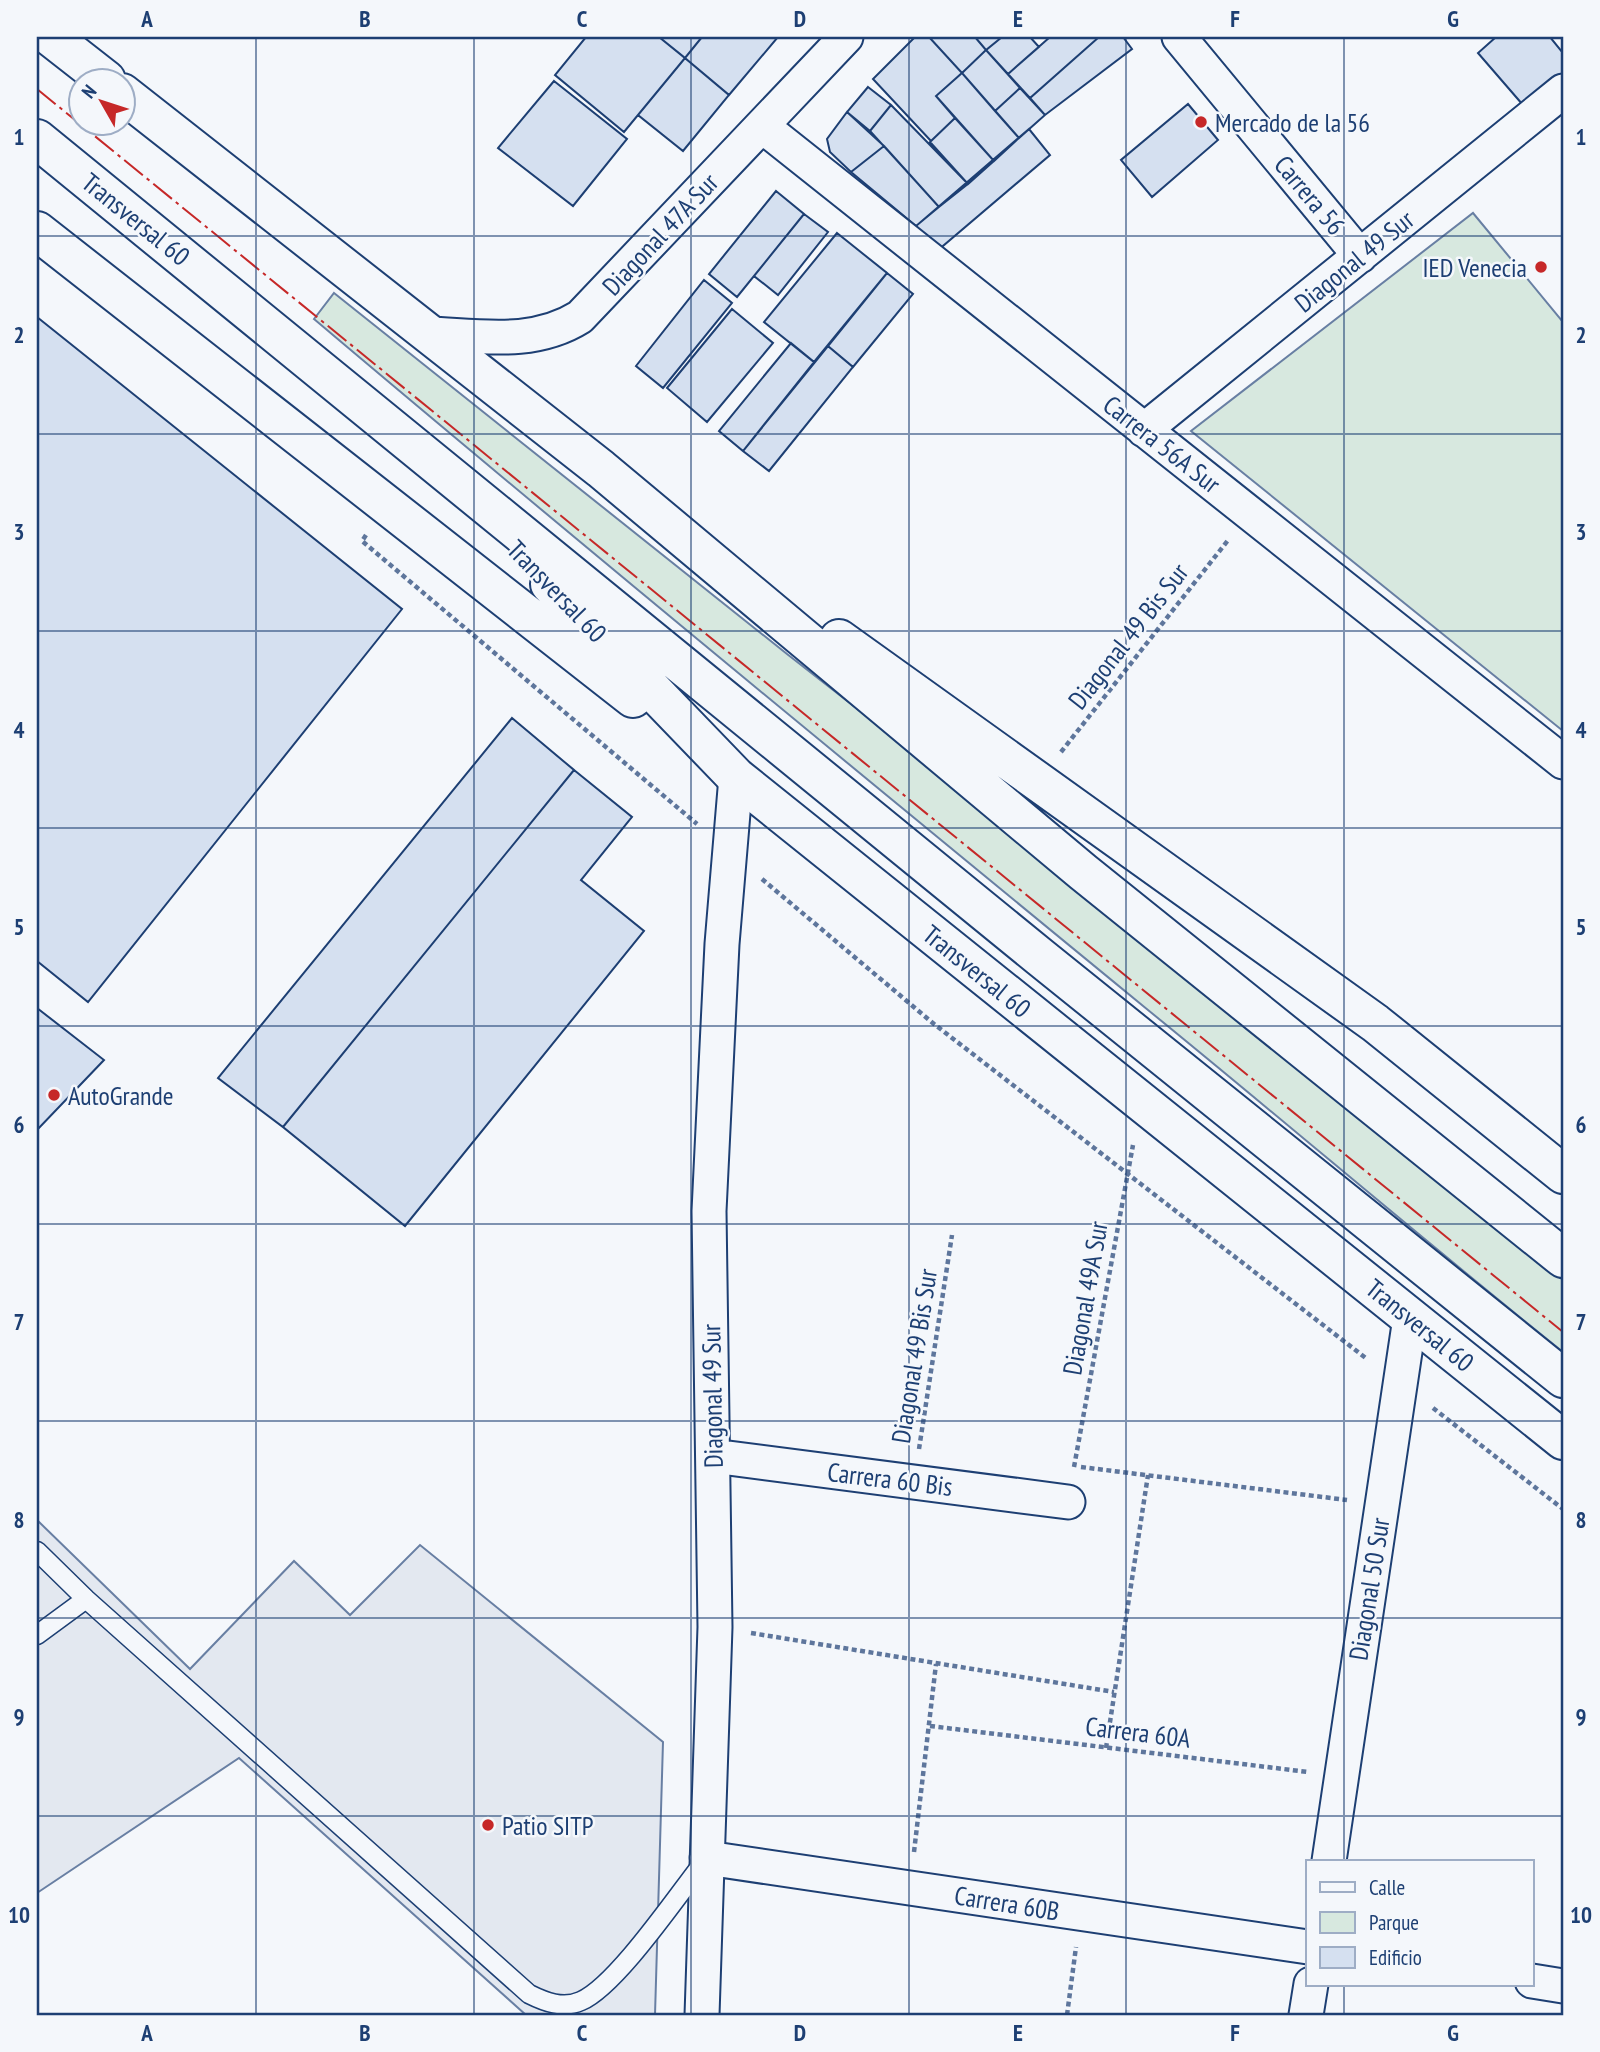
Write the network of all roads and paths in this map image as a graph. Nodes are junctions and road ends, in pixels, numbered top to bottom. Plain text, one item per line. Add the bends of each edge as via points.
1 (846, 37) edge
2 (1180, 37) edge
3 (58, 42) edge
4 (88, 66) edge
5 (1563, 91) edge
6 (136, 104) edge
7 (762, 126) junction
8 (37, 139) edge
9 (37, 231) edge
10 (1360, 256) junction
11 (429, 334) junction
12 (1144, 430) junction
13 (430, 458) junction
14 (601, 469) junction
15 (1250, 514) junction
16 (362, 541) dead end
17 (1563, 762) edge
18 (736, 777) junction
19 (1037, 782) junction
20 (729, 852) junction
21 (1040, 957) junction
22 (1082, 1054) junction
23 (1140, 1101) junction
24 (1563, 1174) edge
25 (1127, 1175) junction
26 (951, 1235) dead end
27 (1563, 1258) edge
28 (1410, 1318) junction
29 (1563, 1378) edge
30 (1400, 1384) junction
31 (1563, 1440) edge
32 (713, 1456) junction
33 (1074, 1466) junction
34 (1148, 1475) junction
35 (914, 1482) junction
36 (1068, 1502) joint
37 (1382, 1504) junction
38 (1563, 1509) edge
39 (37, 1551) edge
40 (86, 1599) junction
41 (715, 1627) junction
42 (37, 1635) edge
43 (936, 1664) junction
44 (1114, 1692) junction
45 (930, 1726) junction
46 (1106, 1748) junction
47 (1341, 1776) junction
48 (707, 1858) junction
49 (1329, 1860) edge
50 (910, 1888) junction
51 (1081, 1914) junction
52 (1306, 1947) edge
53 (1534, 1981) edge
54 (1311, 1986) edge
55 (1563, 1986) edge
56 (1563, 2009) edge
57 (702, 2015) edge
58 (1067, 2015) edge
59 (1306, 2015) edge
60 (1562, 2015) edge

1 - 7 street, Diagonal 47A Sur
2 - 10 street, Carrera 56
3 - 4 highway
5 - 10 street, Diagonal 49 Sur
6 - 11 highway
7 - 11 street, Diagonal 47A Sur via 597,300 560,329 537,336
7 - 12 street, Carrera 56A Sur
8 - 13 highway, Transversal 60
9 - 18 highway
10 - 12 street, Diagonal 49 Sur
11 - 14 highway
12 - 15 street, Carrera 56A Sur
13 - 18 highway, Transversal 60
13 - 21 highway, Transversal 60
14 - 19 highway
14 - 27 highway via 1072,863
15 - 17 street, Carrera 56A Sur
15 - 19 path, Diagonal 49 Bis Sur
16 - 20 path
18 - 20 street, Diagonal 49 Sur
18 - 22 highway, Transversal 60
19 - 24 highway via 1375,1023
20 - 25 path via 934,1024
20 - 32 street, Diagonal 49 Sur via 709,1211
21 - 22 highway
21 - 29 highway, Transversal 60
22 - 23 highway, Transversal 60
23 - 25 path, Diagonal 49A Sur
23 - 28 highway, Transversal 60
25 - 30 path
25 - 33 path, Diagonal 49A Sur
26 - 35 path, Diagonal 49 Bis Sur
28 - 30 street, Diagonal 50 Sur
28 - 31 highway, Transversal 60
30 - 37 street, Diagonal 50 Sur
30 - 38 path
32 - 35 street, Carrera 60 Bis
32 - 41 street, Diagonal 49 Sur
33 - 34 path
33 - 36 path, Diagonal 49A Sur
34 - 37 path
34 - 44 path
35 - 36 street, Carrera 60 Bis
37 - 47 street, Diagonal 50 Sur
39 - 40 lane
40 - 42 lane
40 - 48 lane via 529,1994 552,2005 580,2002 610,1980
41 - 43 path, Carrera 60A
41 - 48 street, Diagonal 49 Sur
43 - 44 path, Carrera 60A
43 - 45 path
44 - 46 path
45 - 46 path, Carrera 60A
45 - 50 path
46 - 47 path, Carrera 60A
47 - 49 street, Diagonal 50 Sur
48 - 50 street, Carrera 60B
48 - 57 street, Diagonal 49 Sur
50 - 51 street, Carrera 60B
51 - 52 street, Carrera 60B
51 - 58 path
53 - 55 street
54 - 59 street
56 - 60 street

